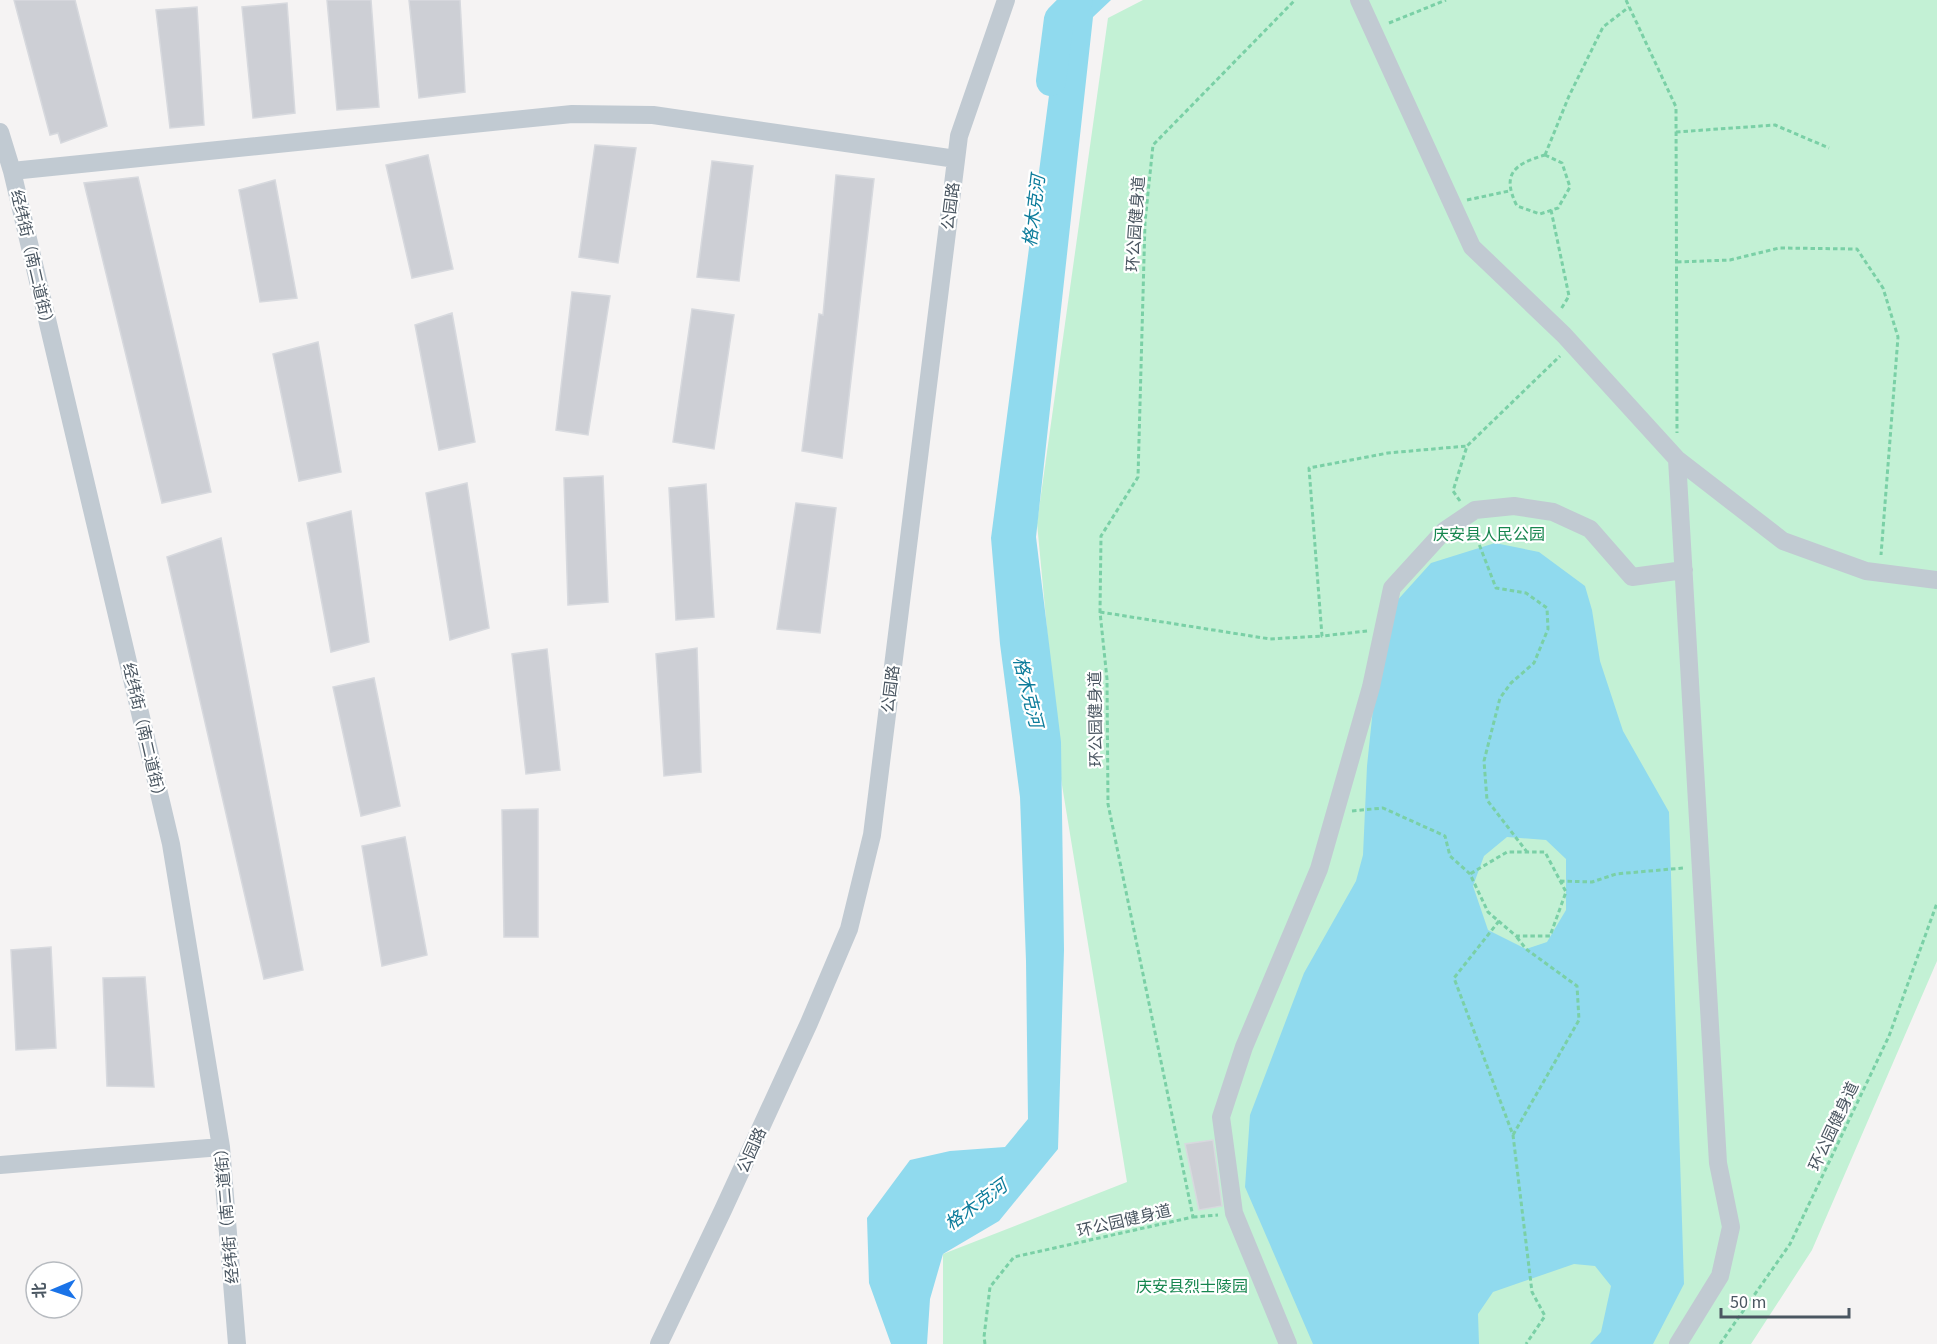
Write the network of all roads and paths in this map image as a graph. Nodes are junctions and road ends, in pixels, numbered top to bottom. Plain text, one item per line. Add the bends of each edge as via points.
1 (1006, 0) edge
2 (1295, 0) edge
3 (1359, 0) edge
4 (1446, 0) edge
5 (1626, 0) edge
6 (1629, 7) junction
7 (1373, 30) junction
8 (0, 132) edge
9 (1676, 132) junction
10 (1829, 148) dead end
11 (1545, 155) junction
12 (956, 159) junction
13 (12, 171) junction
14 (1509, 191) junction
15 (1452, 203) junction
16 (1551, 210) junction
17 (1677, 262) junction
18 (1553, 324) junction
19 (1573, 344) junction
20 (1467, 446) junction
21 (1677, 459) junction
22 (1468, 514) junction
23 (1684, 570) junction
24 (1879, 572) junction
25 (1937, 580) edge
26 (1100, 612) junction
27 (1383, 629) junction
28 (1322, 636) junction
29 (1335, 812) junction
30 (1527, 852) junction
31 (1701, 866) junction
32 (1470, 874) junction
33 (1560, 881) junction
34 (1937, 903) edge
35 (1499, 921) junction
36 (1516, 936) junction
37 (1513, 1135) junction
38 (221, 1147) junction
39 (0, 1165) edge
40 (1234, 1214) junction
41 (1193, 1217) junction
42 (237, 1344) edge
43 (659, 1344) edge
44 (985, 1344) edge
45 (1288, 1344) edge
46 (1526, 1344) edge
47 (1678, 1344) edge
48 (1720, 1344) edge

1 - 12 street, 公园路 via 959,136
2 - 26 path, 环公园健身道 via 1153,145 1145,222 1138,477 1101,536
3 - 7 street
4 - 7 path
5 - 6 path
6 - 9 path via 1676,107
6 - 11 path via 1603,27
7 - 15 street
8 - 13 street, 经纬街（南二道街）
9 - 10 path via 1775,125
9 - 17 path
11 - 14 path via 1523,162 1512,174
11 - 16 path via 1562,164 1570,187 1558,208
12 - 13 street via 653,115 572,114
12 - 43 street, 公园路 via 872,835 849,929
13 - 38 street, 经纬街（南二道街） via 171,844
14 - 15 path
14 - 16 path via 1517,206 1540,214
15 - 18 street via 1472,247
16 - 18 path via 1569,296
17 - 21 path
17 - 24 path via 1730,260 1779,248 1857,249 1883,288 1898,337
18 - 19 street
19 - 20 path
19 - 21 street
20 - 22 path via 1453,491
20 - 28 path via 1388,453 1309,468
21 - 23 street
21 - 24 street via 1783,541 1866,571
22 - 23 street via 1514,506 1553,512 1590,529 1632,577
22 - 27 street via 1444,531 1392,588
22 - 30 path via 1496,588 1526,593 1547,608 1548,629 1534,663 1500,698 1484,761 1487,800
23 - 31 street
24 - 25 street
26 - 28 path via 1270,639
26 - 41 path, 环公园健身道 via 1107,679 1108,804
27 - 28 path
27 - 29 street via 1371,687
29 - 32 path via 1383,808 1445,836 1450,856
29 - 40 street via 1319,869 1244,1047 1221,1117
30 - 32 path via 1507,852
30 - 33 path via 1545,852
31 - 33 path via 1616,874 1592,882
31 - 47 street via 1718,1163 1731,1227 1720,1276
32 - 35 path via 1488,912
33 - 36 path via 1566,892 1550,936
34 - 48 path, 环公园健身道 via 1889,1036 1790,1244
35 - 36 path
35 - 37 path via 1454,978
36 - 37 path via 1526,949 1577,986 1579,1020
37 - 46 path via 1532,1292 1545,1316
38 - 39 street
38 - 42 street, 经纬街（南二道街）
40 - 41 path
40 - 45 street
41 - 44 path, 环公园健身道 via 1014,1257 990,1287

